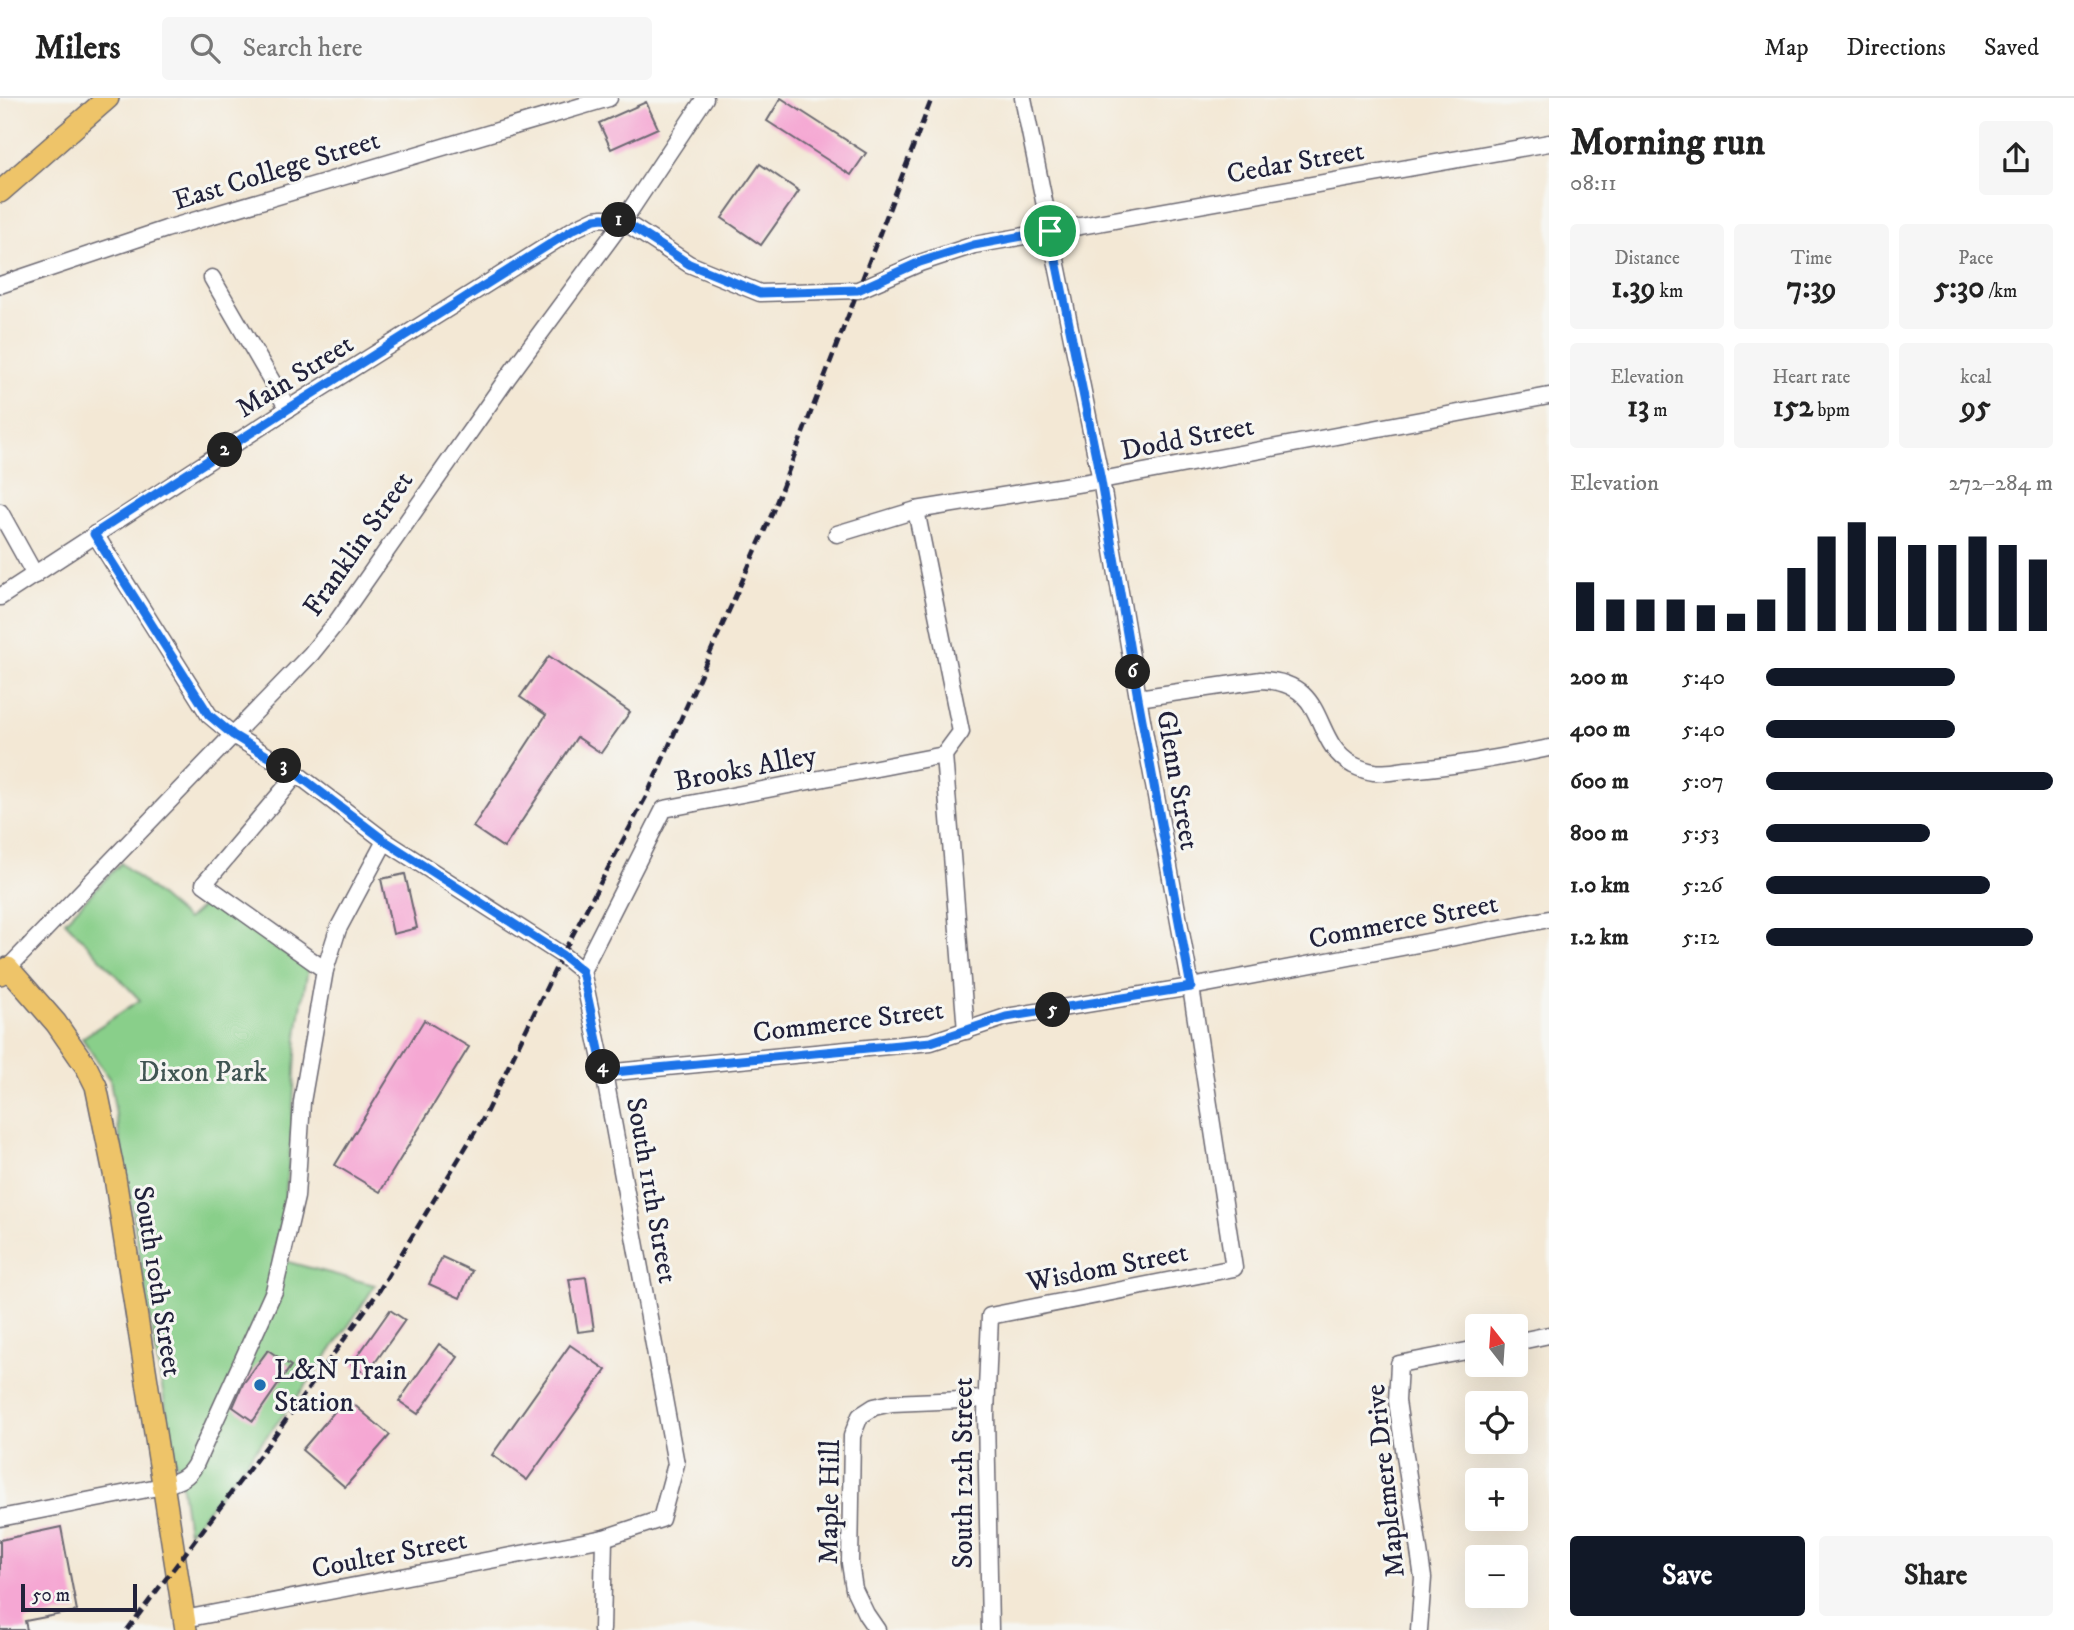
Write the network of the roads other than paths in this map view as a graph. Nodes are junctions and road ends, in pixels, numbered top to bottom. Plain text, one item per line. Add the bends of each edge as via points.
1 (108, 98) edge
2 (608, 98) edge
3 (705, 98) edge
4 (1023, 98) edge
5 (1549, 143) edge
6 (0, 192) edge
7 (623, 221) junction
8 (1050, 231) junction
9 (212, 278) dead end
10 (0, 285) edge
11 (1549, 396) edge
12 (288, 409) junction
13 (1101, 481) junction
14 (916, 510) junction
15 (0, 512) edge
16 (94, 534) junction
17 (837, 534) dead end
18 (35, 575) junction
19 (0, 597) edge
20 (1138, 698) junction
21 (233, 735) junction
22 (1549, 748) edge
23 (944, 755) junction
24 (297, 774) junction
25 (385, 841) junction
26 (1549, 919) edge
27 (325, 970) junction
28 (4, 971) edge
29 (582, 971) junction
30 (1191, 987) junction
31 (966, 1031) junction
32 (604, 1073) junction
33 (1234, 1268) joint
34 (990, 1316) joint
35 (1549, 1335) edge
36 (1528, 1339) edge
37 (1465, 1351) edge
38 (986, 1399) junction
39 (163, 1486) junction
40 (0, 1518) edge
41 (604, 1538) junction
42 (185, 1624) edge
43 (602, 1630) edge
44 (877, 1630) edge
45 (990, 1630) edge
46 (1419, 1630) edge

1 - 6 main road
2 - 10 street, East College Street via 166,229
3 - 7 street, Franklin Street
4 - 8 street, Glenn Street
5 - 8 street, Cedar Street
7 - 8 street, Cedar Street via 689,264 760,293 858,290 920,262 974,245
7 - 12 street, Main Street via 595,219 574,229
7 - 21 street, Franklin Street via 336,623
8 - 13 street, Glenn Street
9 - 12 street
11 - 13 street, Dodd Street
12 - 16 street, Main Street
13 - 14 street, Dodd Street
13 - 20 street, Glenn Street
14 - 17 street, Dodd Street
14 - 23 street via 961,732
15 - 18 street
16 - 18 street, Main Street
16 - 21 street via 209,715
18 - 19 street, Main Street
20 - 22 street via 1278,681 1300,691 1313,705 1338,755 1375,773
20 - 30 street, Glenn Street
21 - 24 street
21 - 28 street, Franklin Street
23 - 29 street, Brooks Alley via 664,809
23 - 31 street
24 - 25 street
24 - 27 street via 204,884
25 - 27 street via 338,929
25 - 29 street
26 - 30 street, Commerce Street
27 - 39 street via 302,1102 296,1197 274,1291 195,1465 182,1480
28 - 39 main road, South 10th Street via 56,1023 96,1086 115,1178
29 - 32 street, South 11th Street
30 - 31 street, Commerce Street via 1006,1017
30 - 33 street, Glenn Street
31 - 32 street, Commerce Street via 931,1042
32 - 41 street, South 11th Street via 677,1464 661,1519
33 - 34 street, Wisdom Street
34 - 38 street, South 12th Street
35 - 36 street
37 - 46 street, Maplemere Drive via 1399,1364 1396,1401 1423,1578
38 - 44 street, Maple Hill via 892,1403 860,1416 852,1436 850,1563 854,1588
38 - 45 street, South 12th Street
39 - 40 street
39 - 42 main road, South 10th Street
41 - 42 street, Coulter Street
41 - 43 street

